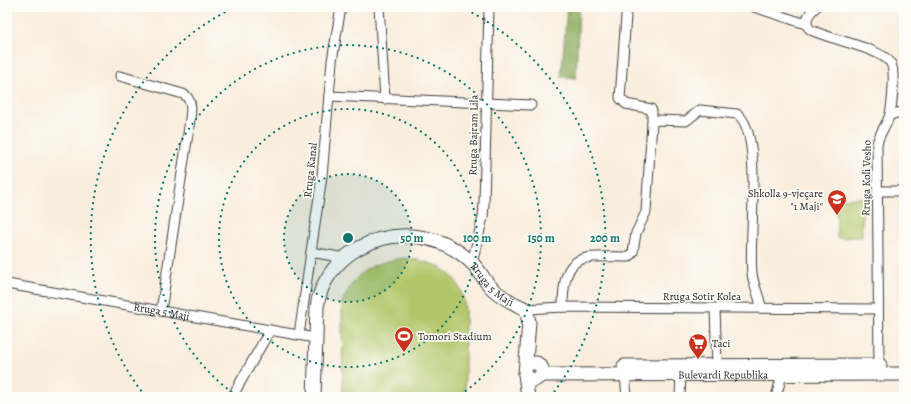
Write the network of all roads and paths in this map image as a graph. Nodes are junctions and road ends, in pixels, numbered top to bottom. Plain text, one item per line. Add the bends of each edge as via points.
1 (341, 7) edge
2 (379, 7) edge
3 (488, 7) edge
4 (754, 7) edge
5 (816, 7) edge
6 (626, 16) dead end
7 (806, 24) junction
8 (120, 76) dead end
9 (329, 96) junction
10 (385, 99) junction
11 (485, 103) junction
12 (531, 105) dead end
13 (904, 111) edge
14 (890, 114) junction
15 (652, 123) junction
16 (877, 191) junction
17 (904, 191) edge
18 (311, 252) junction
19 (345, 258) junction
20 (472, 263) junction
21 (7, 284) edge
22 (564, 307) junction
23 (762, 308) junction
24 (526, 309) junction
25 (714, 309) junction
26 (878, 309) junction
27 (161, 311) junction
28 (528, 328) junction
29 (270, 330) junction
30 (298, 335) junction
31 (315, 338) junction
32 (717, 365) junction
33 (879, 365) junction
34 (904, 365) edge
35 (525, 370) junction
36 (541, 372) junction
37 (904, 374) edge
38 (625, 375) junction
39 (681, 375) junction
40 (782, 375) junction
41 (232, 397) edge
42 (314, 397) edge
43 (528, 397) edge
44 (535, 397) edge
45 (627, 397) edge
46 (680, 397) edge
47 (776, 397) edge

1 - 9 street, Rruga Kanal
2 - 10 street
3 - 11 street, Rruga Bajram Lila
4 - 7 street
5 - 7 street via 809,14
6 - 15 street via 620,98 626,104 651,109
7 - 14 street, Rruga Koli Vesho via 816,33 874,52 890,62 893,69
8 - 27 street via 183,94 189,98 190,103 189,127
9 - 10 street
9 - 18 street, Rruga Kanal via 322,176
10 - 11 street
11 - 12 street
11 - 20 street, Rruga Bajram Lila via 484,210
13 - 14 street
14 - 16 street, Rruga Koli Vesho via 878,138
15 - 22 street via 646,212 636,234 633,252 629,257 586,257 575,262 564,280
15 - 23 street via 657,120 686,121 700,110 734,112 742,118 752,149 752,273
16 - 17 street
16 - 26 street, Rruga Koli Vesho
18 - 19 street
18 - 30 street, Rruga Kanal
19 - 20 street, Rruga 5 Maji via 371,242 407,235 438,241
19 - 31 street, Rruga 5 Maji via 330,275 319,297
20 - 24 street, Rruga 5 Maji via 496,292
21 - 27 street, Rruga 5 Maji
22 - 24 street, Rruga Sotir Kolea
22 - 25 street, Rruga Sotir Kolea
23 - 25 street, Rruga Sotir Kolea
23 - 26 street, Rruga Sotir Kolea
24 - 28 street
25 - 32 street
26 - 33 street, Rruga Koli Vesho
27 - 29 street, Rruga 5 Maji
28 - 35 street
28 - 36 street
29 - 30 street, Rruga 5 Maji
29 - 41 street
30 - 31 street, Rruga 5 Maji
31 - 42 street, Rruga 5 Maji
32 - 33 street, Bulevardi Republika
32 - 36 street, Bulevardi Republika
33 - 34 street, Bulevardi Republika
35 - 36 street via 531,380
35 - 43 street
36 - 38 street, Bulevardi Republika
36 - 44 street
37 - 40 street, Bulevardi Republika
38 - 39 street, Bulevardi Republika
38 - 45 street
39 - 40 street, Bulevardi Republika
39 - 46 street
40 - 47 street

